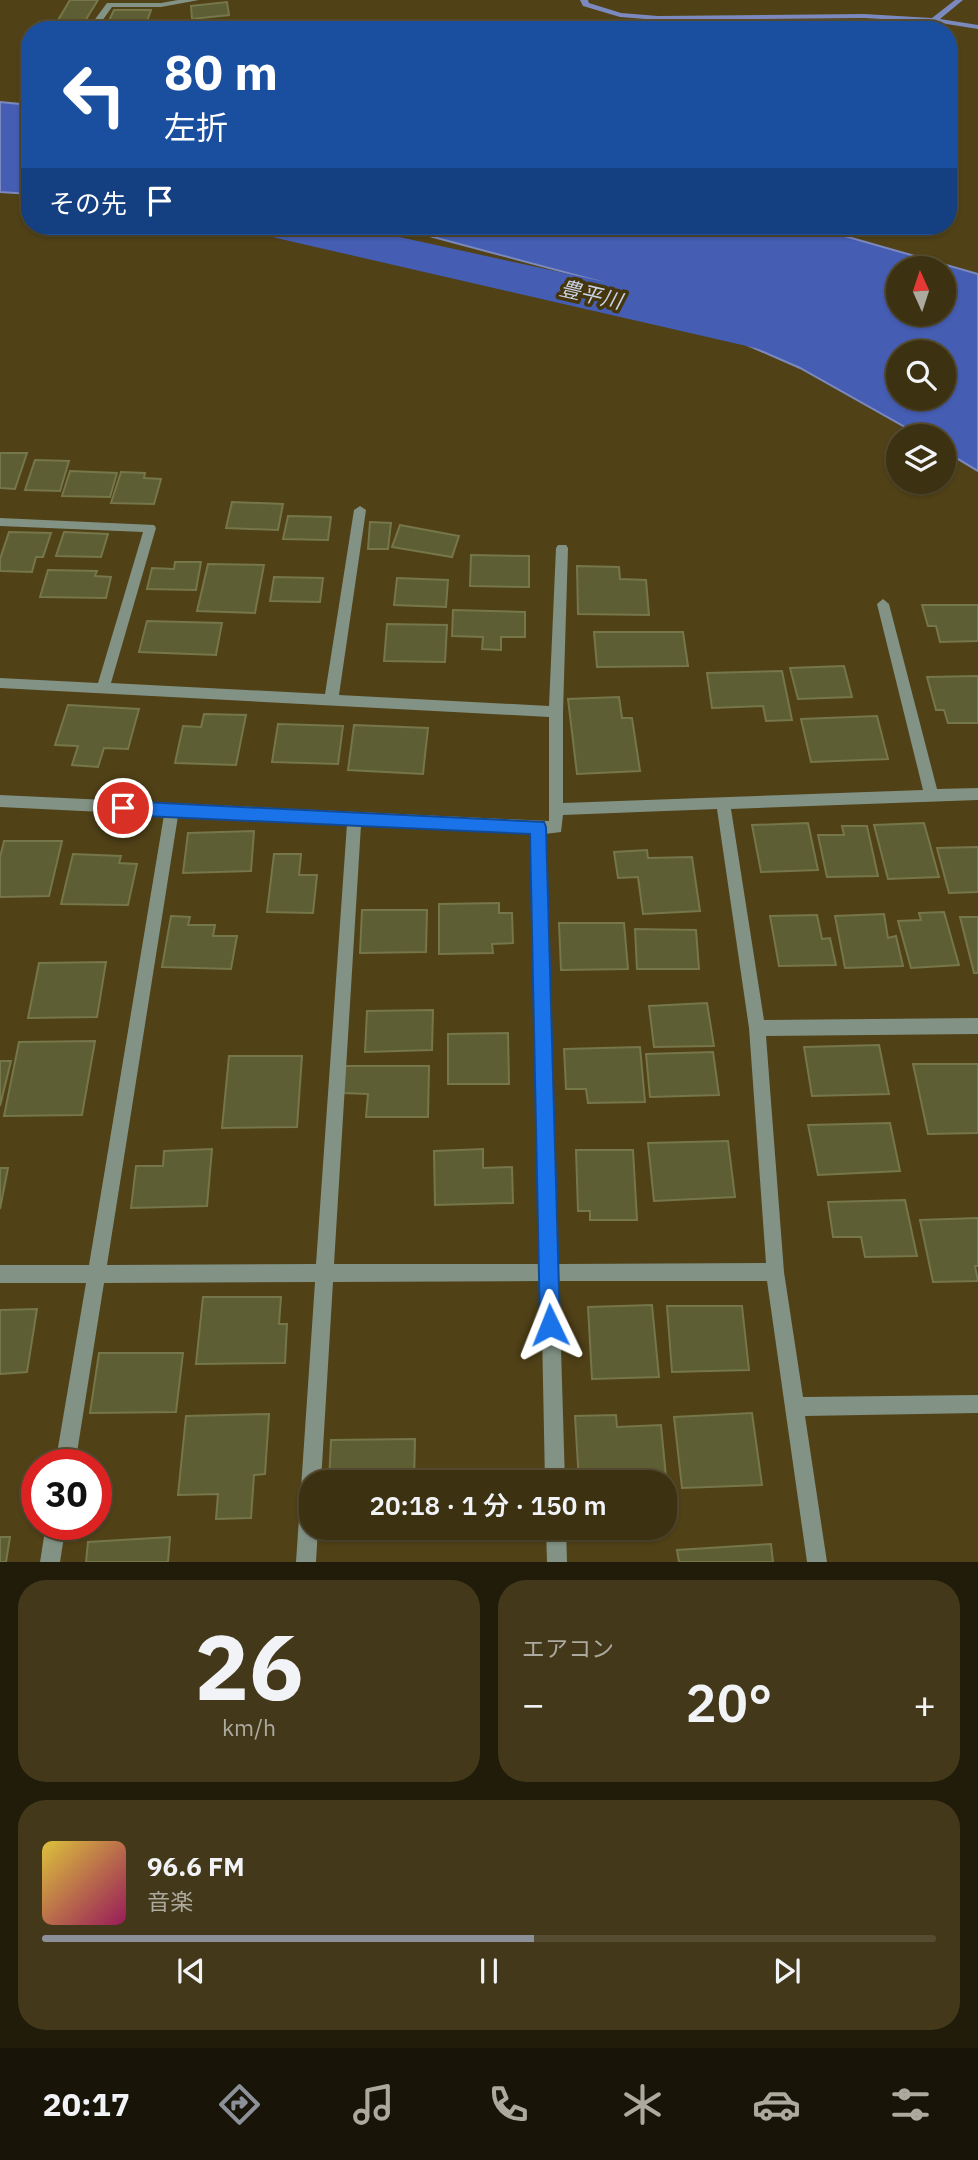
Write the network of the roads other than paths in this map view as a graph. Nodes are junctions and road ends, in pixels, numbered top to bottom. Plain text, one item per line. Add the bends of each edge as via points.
1 (195, 0) edge
2 (98, 21) edge
3 (360, 510) dead end
4 (0, 522) edge
5 (562, 548) dead end
6 (883, 604) dead end
7 (0, 683) edge
8 (103, 688) junction
9 (331, 702) junction
10 (556, 712) junction
11 (930, 794) junction
12 (978, 794) edge
13 (0, 800) edge
14 (723, 802) junction
15 (556, 809) junction
16 (172, 811) junction
17 (354, 820) junction
18 (538, 827) junction
19 (978, 1026) edge
20 (757, 1028) junction
21 (775, 1272) junction
22 (548, 1273) junction
23 (0, 1274) edge
24 (94, 1274) junction
25 (324, 1275) junction
26 (978, 1404) edge
27 (793, 1407) junction
28 (67, 1449) edge
29 (555, 1470) edge
30 (53, 1540) edge
31 (556, 1540) edge
32 (50, 1562) edge
33 (306, 1562) edge
34 (557, 1562) edge
35 (817, 1562) edge

1 - 2 street via 110,5
3 - 9 street
4 - 8 street via 150,528
5 - 10 street
6 - 11 street
7 - 8 street
8 - 9 street
9 - 10 street
10 - 15 street
11 - 12 street
11 - 14 street
13 - 16 street
14 - 15 street
14 - 20 street
15 - 18 street via 556,828
16 - 17 street
16 - 24 street
17 - 18 street
17 - 25 street
18 - 22 street
19 - 20 street
20 - 21 street
21 - 22 street
21 - 27 street
22 - 25 street
22 - 29 street
23 - 24 street
24 - 25 street
24 - 28 street
25 - 33 street
26 - 27 street
27 - 35 street
30 - 32 street
31 - 34 street

